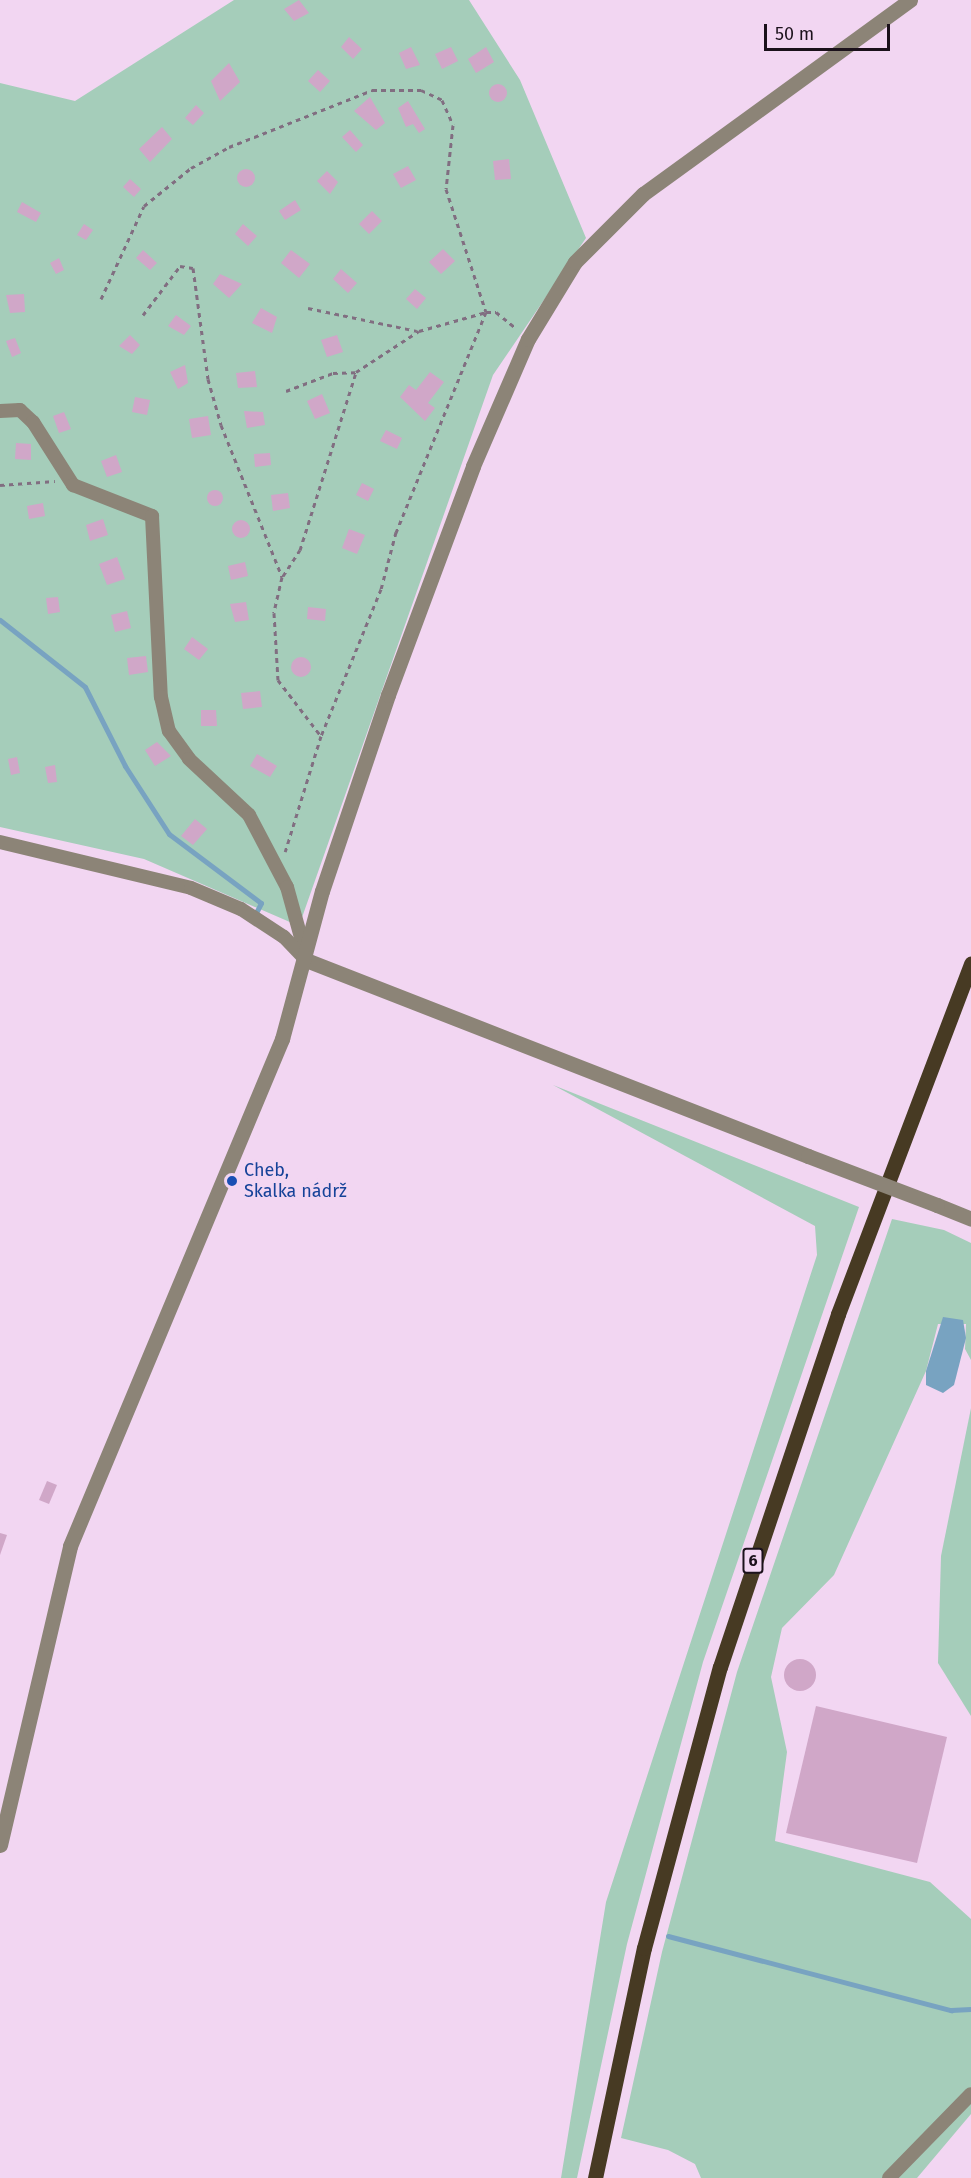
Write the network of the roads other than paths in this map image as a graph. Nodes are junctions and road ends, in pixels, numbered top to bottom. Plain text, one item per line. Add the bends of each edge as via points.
1 (910, 0) edge
2 (0, 411) edge
3 (0, 842) edge
4 (306, 960) junction
5 (971, 963) edge
6 (971, 1219) edge
7 (0, 1845) edge
8 (971, 2094) edge
9 (595, 2178) edge
10 (889, 2178) edge

1 - 4 street via 643,194 575,262 528,339 473,466 388,695 322,891
2 - 4 street via 21,410 33,422 67,478 153,516 160,697 169,731 189,759 237,798 279,868
3 - 4 street via 191,888 241,909 284,938
4 - 6 street, bridge
4 - 7 street via 278,1049 70,1546
5 - 9 main road, 6 via 838,1314 720,1667 644,1948
8 - 10 street

